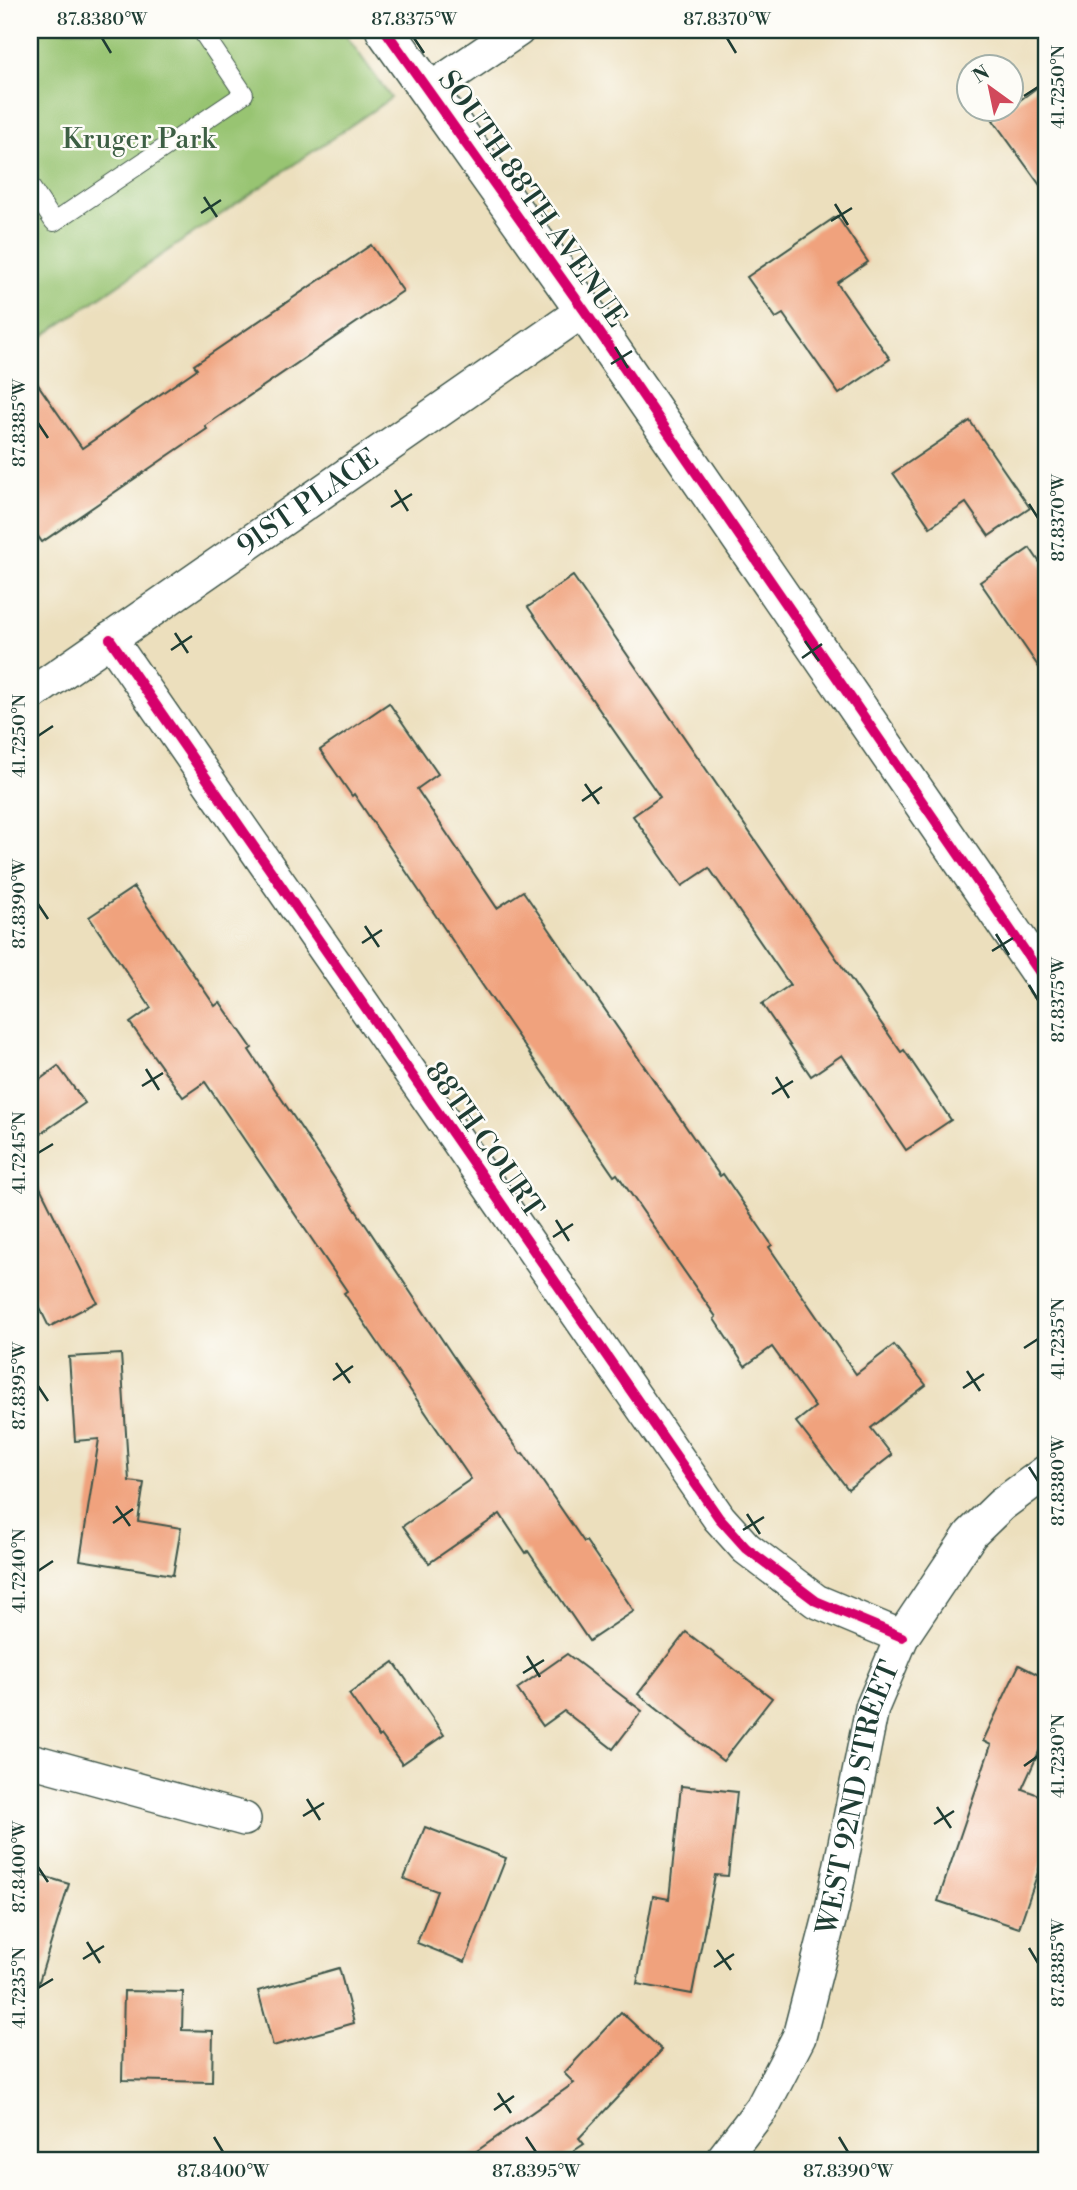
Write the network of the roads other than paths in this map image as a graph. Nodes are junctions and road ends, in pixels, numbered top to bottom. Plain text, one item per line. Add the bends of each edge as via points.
1 (201, 30) edge
2 (385, 30) edge
3 (518, 30) edge
4 (428, 91) junction
5 (30, 186) edge
6 (584, 310) junction
7 (110, 639) junction
8 (30, 695) edge
9 (1047, 983) edge
10 (1047, 1471) edge
11 (902, 1637) junction
12 (30, 1760) edge
13 (244, 1819) dead end
14 (722, 2160) edge

1 - 5 lane via 244,94 54,222
2 - 4 street, SOUTH 88TH AVENUE
3 - 4 street
4 - 6 street, SOUTH 88TH AVENUE
6 - 7 street, 91ST PLACE
6 - 9 street, SOUTH 88TH AVENUE
7 - 8 street, 91ST PLACE
7 - 11 street, 88TH COURT via 719,1518 746,1548 816,1601
10 - 11 street, WEST 92ND STREET via 971,1534
11 - 14 street, WEST 92ND STREET via 872,1708 832,1909 799,2037 762,2108
12 - 13 street

